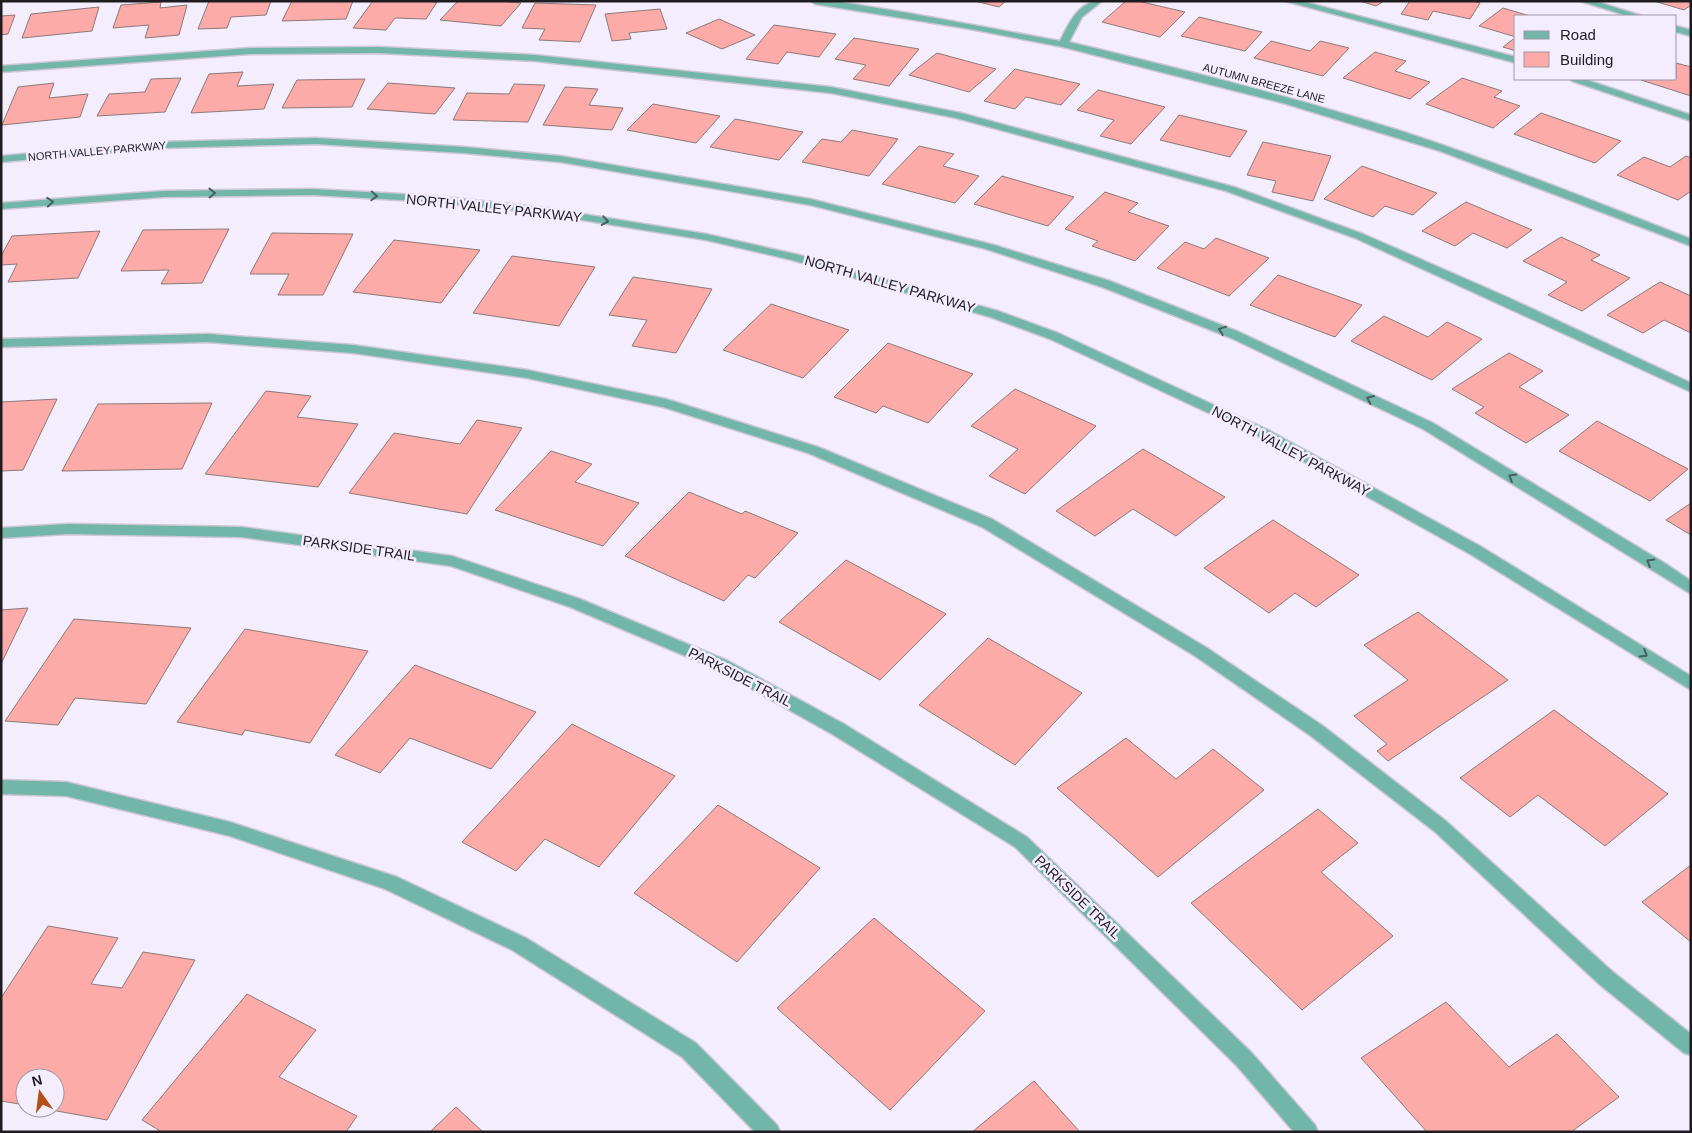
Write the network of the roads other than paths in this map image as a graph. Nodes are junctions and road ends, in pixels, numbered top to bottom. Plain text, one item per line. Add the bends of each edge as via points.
1 (815, 1) edge
2 (894, 1) edge
3 (1098, 1) edge
4 (1289, 1) edge
5 (1584, 1) edge
6 (886, 12) junction
7 (1633, 15) edge
8 (1677, 29) edge
9 (1691, 33) edge
10 (1063, 44) junction
11 (1514, 59) edge
12 (1, 69) edge
13 (1578, 80) edge
14 (1691, 118) edge
15 (1, 159) edge
16 (1, 206) edge
17 (1691, 243) edge
18 (1, 343) edge
19 (1691, 388) edge
20 (1, 533) edge
21 (1691, 589) edge
22 (1691, 684) edge
23 (1, 786) edge
24 (1691, 1046) edge
25 (770, 1132) edge
26 (1308, 1132) edge

1 - 6 street, AUTUMN BREEZE LANE
2 - 6 street
3 - 10 street via 1078,15
4 - 11 street
5 - 7 street
6 - 10 street, AUTUMN BREEZE LANE
8 - 9 street
10 - 17 street, AUTUMN BREEZE LANE via 1362,123 1516,174
12 - 19 street via 250,51 379,50 535,58 831,90 956,115 1230,189 1359,236
13 - 14 street
21 -> 15 street, NORTH VALLEY PARKWAY via 1428,426 1235,335 1106,284 990,246 810,202 560,159 464,150 316,142 160,146
16 -> 22 street, NORTH VALLEY PARKWAY via 163,194 313,192 434,199 539,210 796,257 994,314 1054,336 1263,433 1476,550
18 - 24 street via 208,338 353,349 527,374 666,403 813,450 987,523 1201,652 1317,731 1440,826 1606,978
20 - 26 street, PARKSIDE TRAIL via 68,529 241,532 452,561 575,603 722,665 838,729 1021,842 1243,1058
23 - 25 street via 66,789 230,829 391,883 519,944 689,1050

